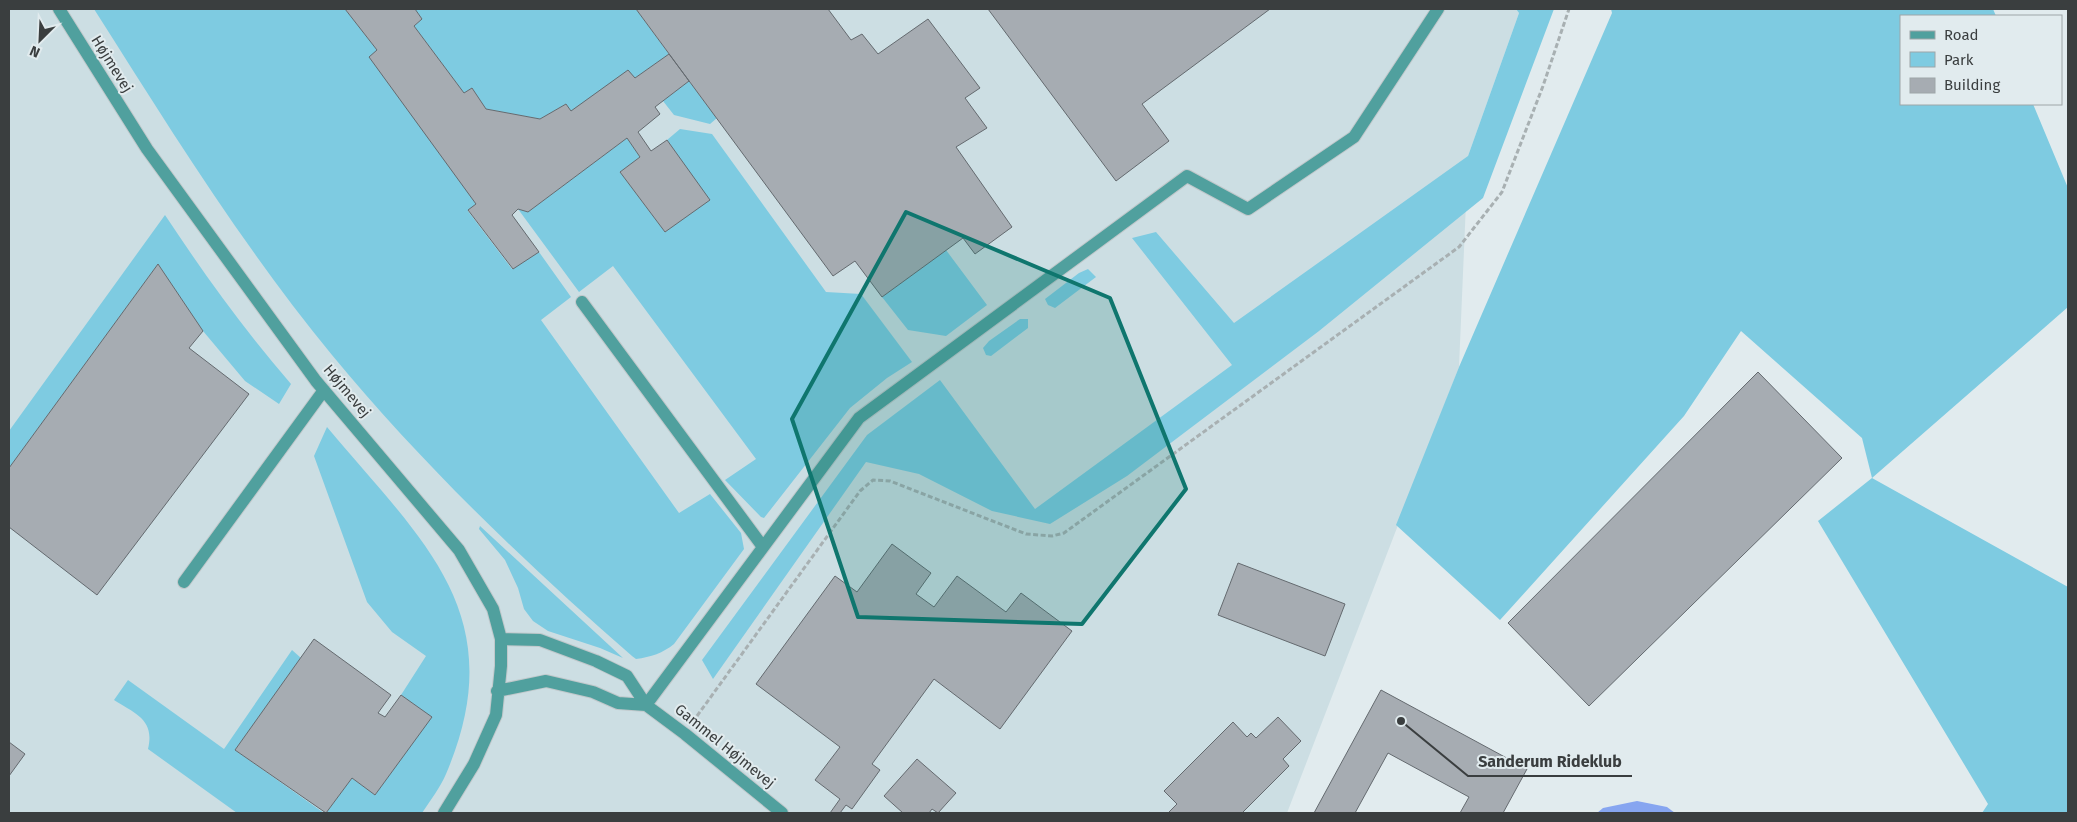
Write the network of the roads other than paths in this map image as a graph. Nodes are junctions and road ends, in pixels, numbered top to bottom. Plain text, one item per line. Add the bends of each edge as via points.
1 (58, 9) edge
2 (1438, 9) edge
3 (582, 302) dead end
4 (324, 390) junction
5 (763, 547) junction
6 (184, 582) dead end
7 (501, 639) junction
8 (497, 691) junction
9 (646, 705) junction
10 (444, 813) edge
11 (782, 813) edge

1 - 4 street, Højmevej via 147,149
2 - 5 street via 1354,137 1248,209 1187,176 859,418
3 - 5 street
4 - 6 street
4 - 7 street, Højmevej via 459,550 493,609
5 - 9 street
7 - 8 street, Højmevej
7 - 9 street, Gammel Højmevej via 540,640 596,661 627,676
8 - 9 street via 546,681 593,692 618,703
8 - 10 street, Højmevej via 496,715 474,764
9 - 11 street, Gammel Højmevej

